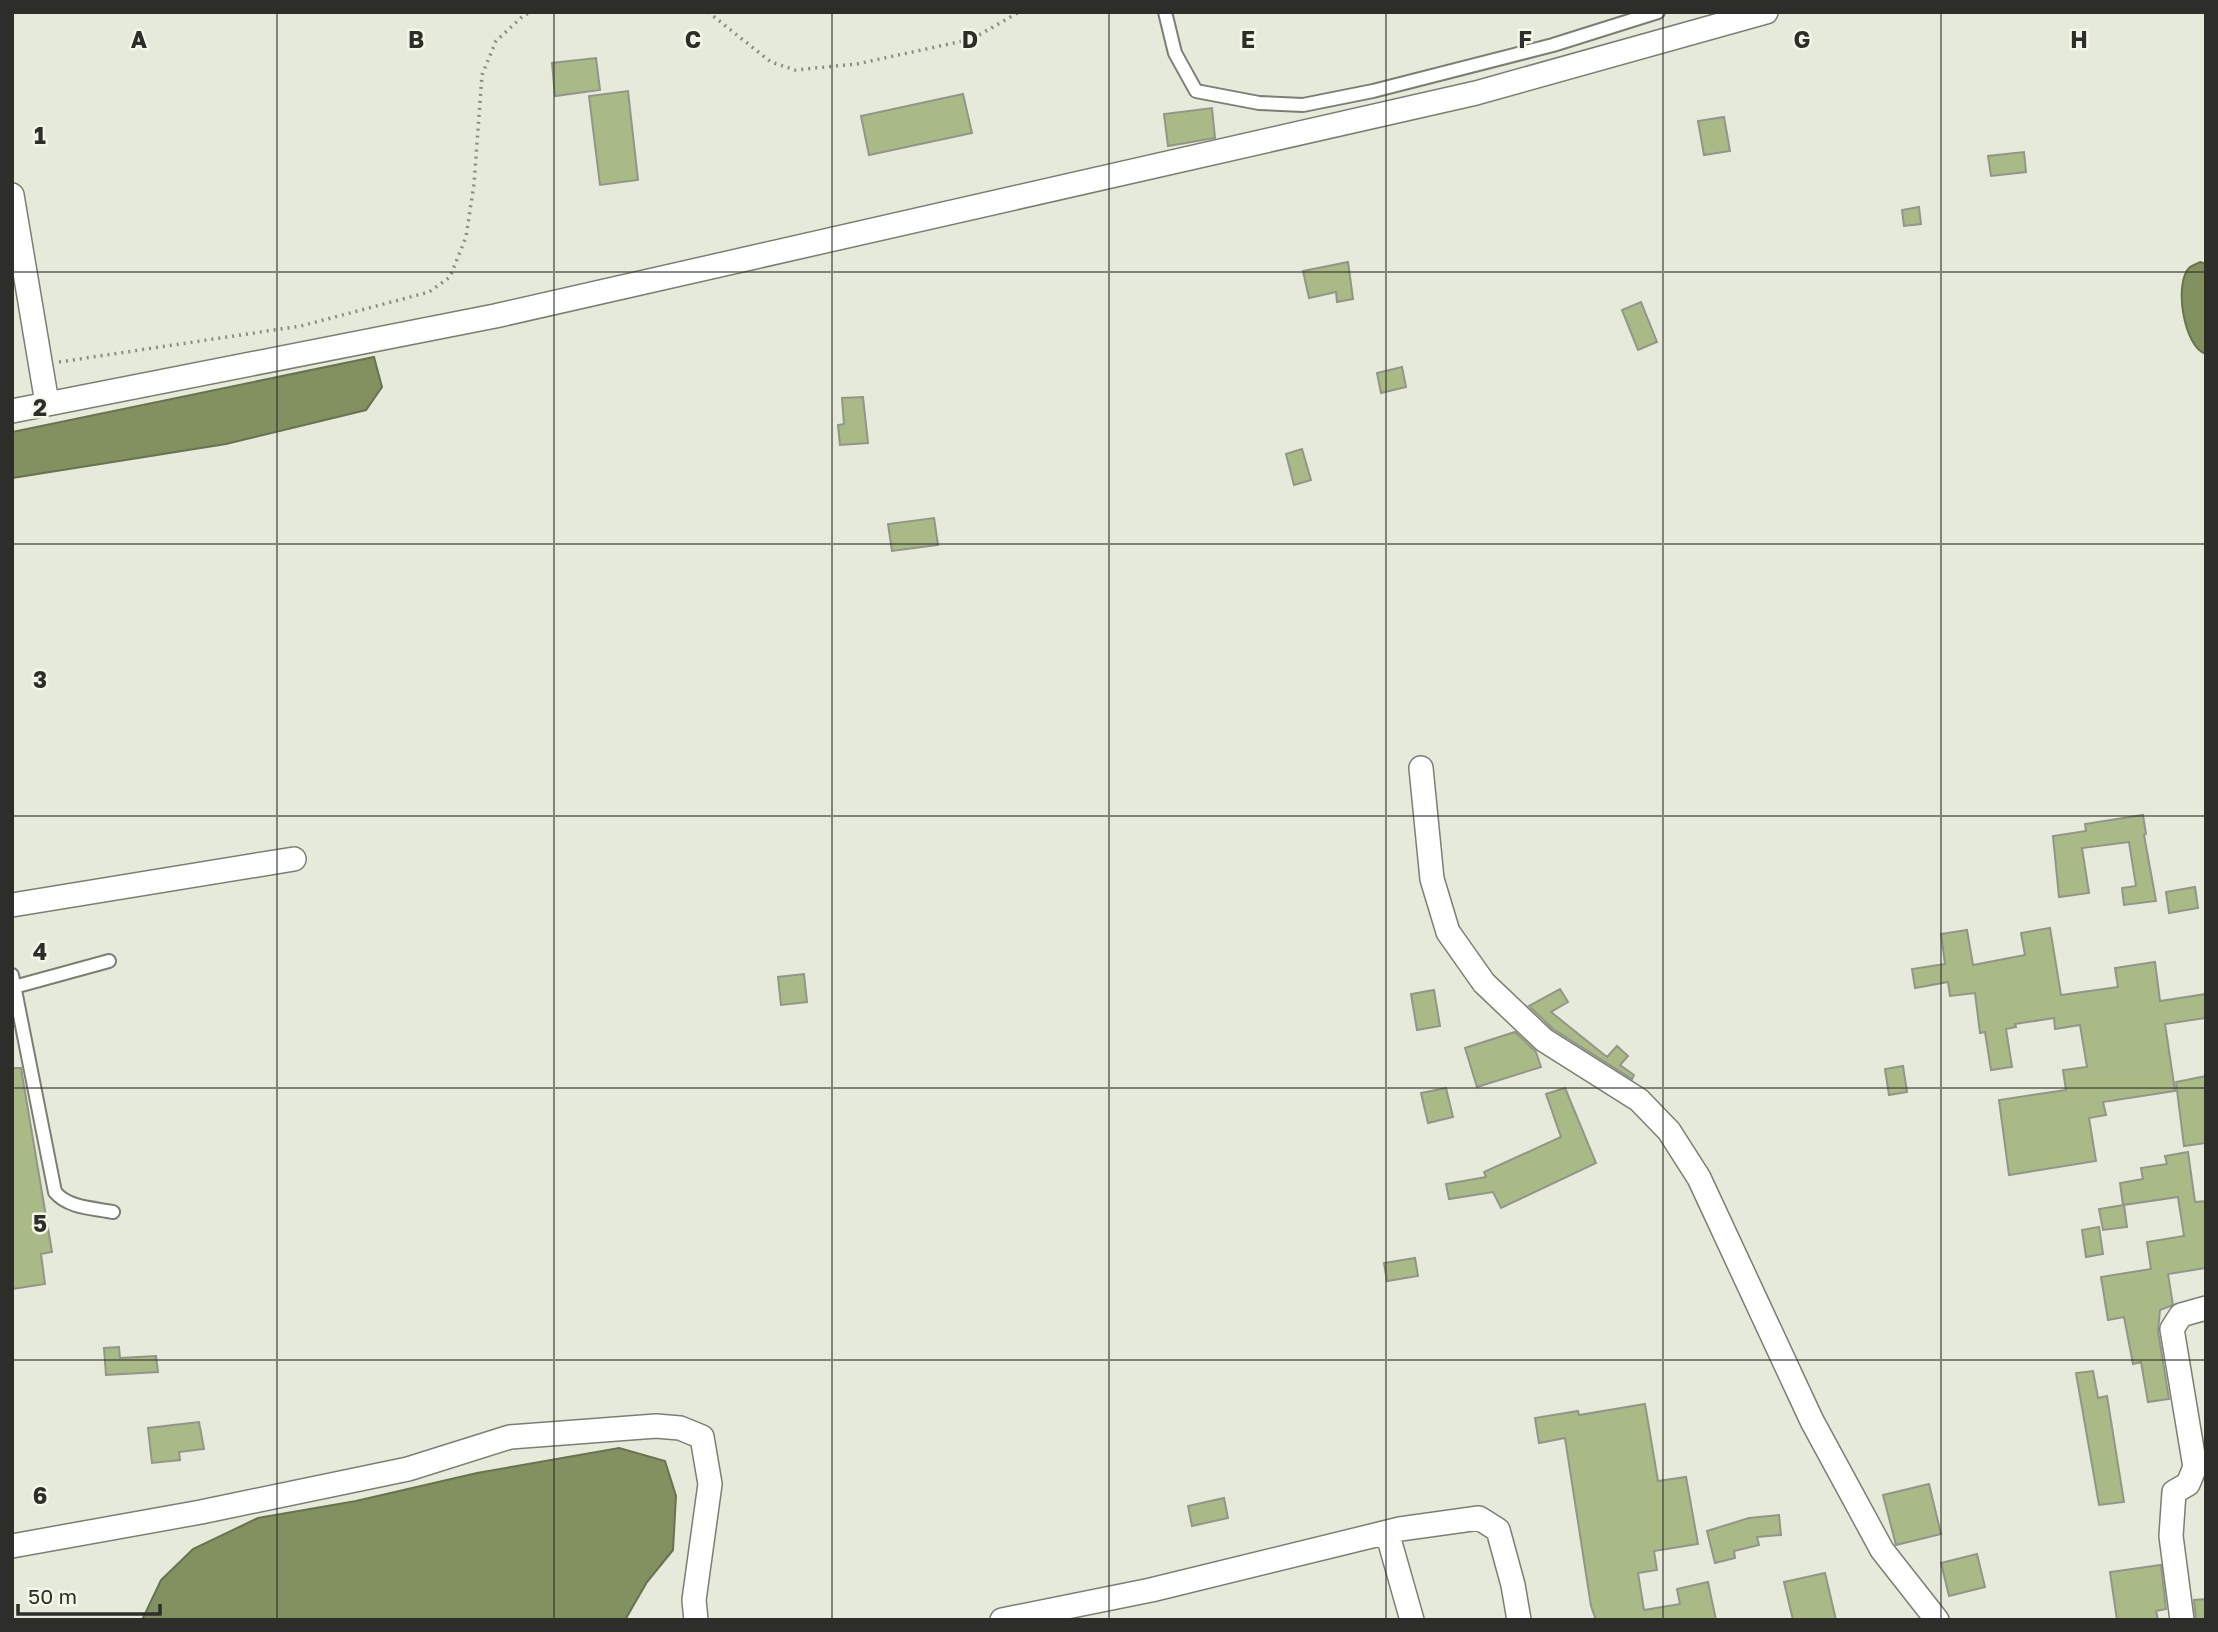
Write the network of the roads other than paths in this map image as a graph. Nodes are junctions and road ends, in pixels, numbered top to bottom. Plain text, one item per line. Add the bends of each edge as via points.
1 (1165, 12) edge
2 (1658, 12) edge
3 (1766, 12) edge
4 (12, 195) edge
5 (47, 404) junction
6 (12, 411) edge
7 (1421, 768) dead end
8 (294, 859) dead end
9 (12, 905) edge
10 (109, 961) dead end
11 (13, 981) edge
12 (113, 1212) dead end
13 (2206, 1308) edge
14 (1387, 1532) junction
15 (12, 1546) edge
16 (695, 1620) edge
17 (1002, 1620) edge
18 (1412, 1620) edge
19 (1519, 1620) edge
20 (1937, 1620) edge
21 (2182, 1620) edge

1 - 2 lane via 1175,53 1196,91 1259,103 1303,105 1553,45
3 - 5 street via 1462,97 495,316
4 - 5 street
5 - 6 street
7 - 20 street via 1432,879 1448,932 1483,983 1544,1040 1639,1100 1669,1131 1699,1178 1812,1421 1876,1538
8 - 9 street
10 - 11 lane
11 - 12 lane via 55,1192 72,1204
13 - 21 street via 2181,1315 2172,1329 2195,1467 2188,1484 2174,1492 2171,1536
14 - 17 street via 1151,1590
14 - 18 street
14 - 19 street via 1479,1518 1489,1524 1498,1530
15 - 16 street via 408,1469 510,1437 680,1427 702,1437 710,1484

